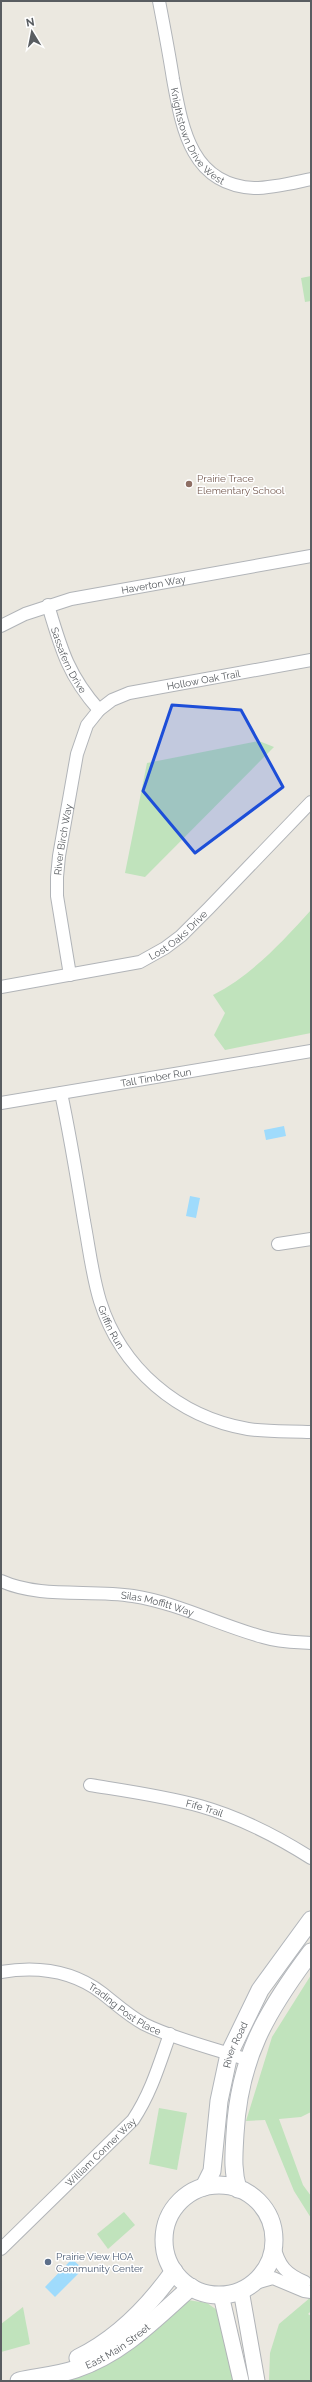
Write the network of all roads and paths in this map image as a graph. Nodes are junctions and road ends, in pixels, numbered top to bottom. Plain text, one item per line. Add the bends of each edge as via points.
1 (159, 1) edge
2 (311, 179) edge
3 (311, 556) edge
4 (48, 605) junction
5 (1, 626) edge
6 (311, 660) edge
7 (99, 710) junction
8 (311, 802) edge
9 (70, 975) junction
10 (1, 987) edge
11 (311, 1051) edge
12 (61, 1092) junction
13 (1, 1103) edge
14 (311, 1239) edge
15 (278, 1244) dead end
16 (311, 1432) edge
17 (1, 1580) edge
18 (311, 1643) edge
19 (90, 1785) dead end
20 (311, 1858) edge
21 (311, 1920) edge
22 (311, 1952) edge
23 (1, 1972) edge
24 (170, 2034) junction
25 (229, 2054) junction
26 (248, 2060) junction
27 (204, 2187) junction
28 (238, 2189) junction
29 (274, 2246) junction
30 (1, 2249) edge
31 (174, 2272) junction
32 (311, 2286) edge
33 (191, 2287) junction
34 (246, 2287) junction
35 (311, 2292) edge
36 (221, 2295) junction
37 (25, 2380) edge
38 (241, 2381) edge
39 (258, 2381) edge

1 - 2 street, Knightstown Drive West via 182,125 188,143 200,162 217,176 240,186 270,187
3 - 4 street, Haverton Way via 126,588
4 - 5 street, Haverton Way
4 - 7 street, Sassafern Drive via 70,671
6 - 7 street, Hollow Oak Trail via 129,694 112,700
7 - 9 street, River Birch Way via 87,725 80,740 59,856 57,896
8 - 9 street, Lost Oaks Drive via 204,914 165,948 140,962
9 - 10 street, Lost Oaks Drive
11 - 12 street, Tall Timber Run
12 - 13 street, Tall Timber Run
12 - 16 street, Griffin Run via 96,1287 108,1322 127,1355 152,1383 197,1412 248,1429
14 - 15 street
17 - 18 street, Silas Moffitt Way via 37,1590 132,1596 263,1637 283,1642
19 - 20 street, Fife Trail via 202,1807 256,1828
21 - 25 main road, River Road via 260,1990
22 - 26 main road, River Road via 272,2007
23 - 24 street, Trading Post Place via 36,1969 65,1974 101,1992 143,2024
24 - 25 street, Trading Post Place
24 - 30 street, William Conner Way via 153,2086 146,2102 133,2120
25 - 26 street, Trading Post Place
25 - 27 main road, River Road via 219,2101 212,2171
26 - 28 main road, River Road via 241,2082 235,2130 234,2175
27 - 28 main road via 221,2185
27 - 31 main road via 182,2200 167,2222 164,2242
28 - 29 main road via 256,2199 263,2207 272,2226
29 - 32 street via 278,2261 286,2272
29 - 34 main road via 267,2267
31 - 33 main road
31 - 37 main road, East Main Street via 163,2288 103,2343 80,2357
33 - 36 main road via 205,2293
33 - 37 main road, East Main Street via 146,2330 111,2353 77,2369
34 - 35 street via 273,2278
34 - 36 main road
34 - 39 street
36 - 38 street

